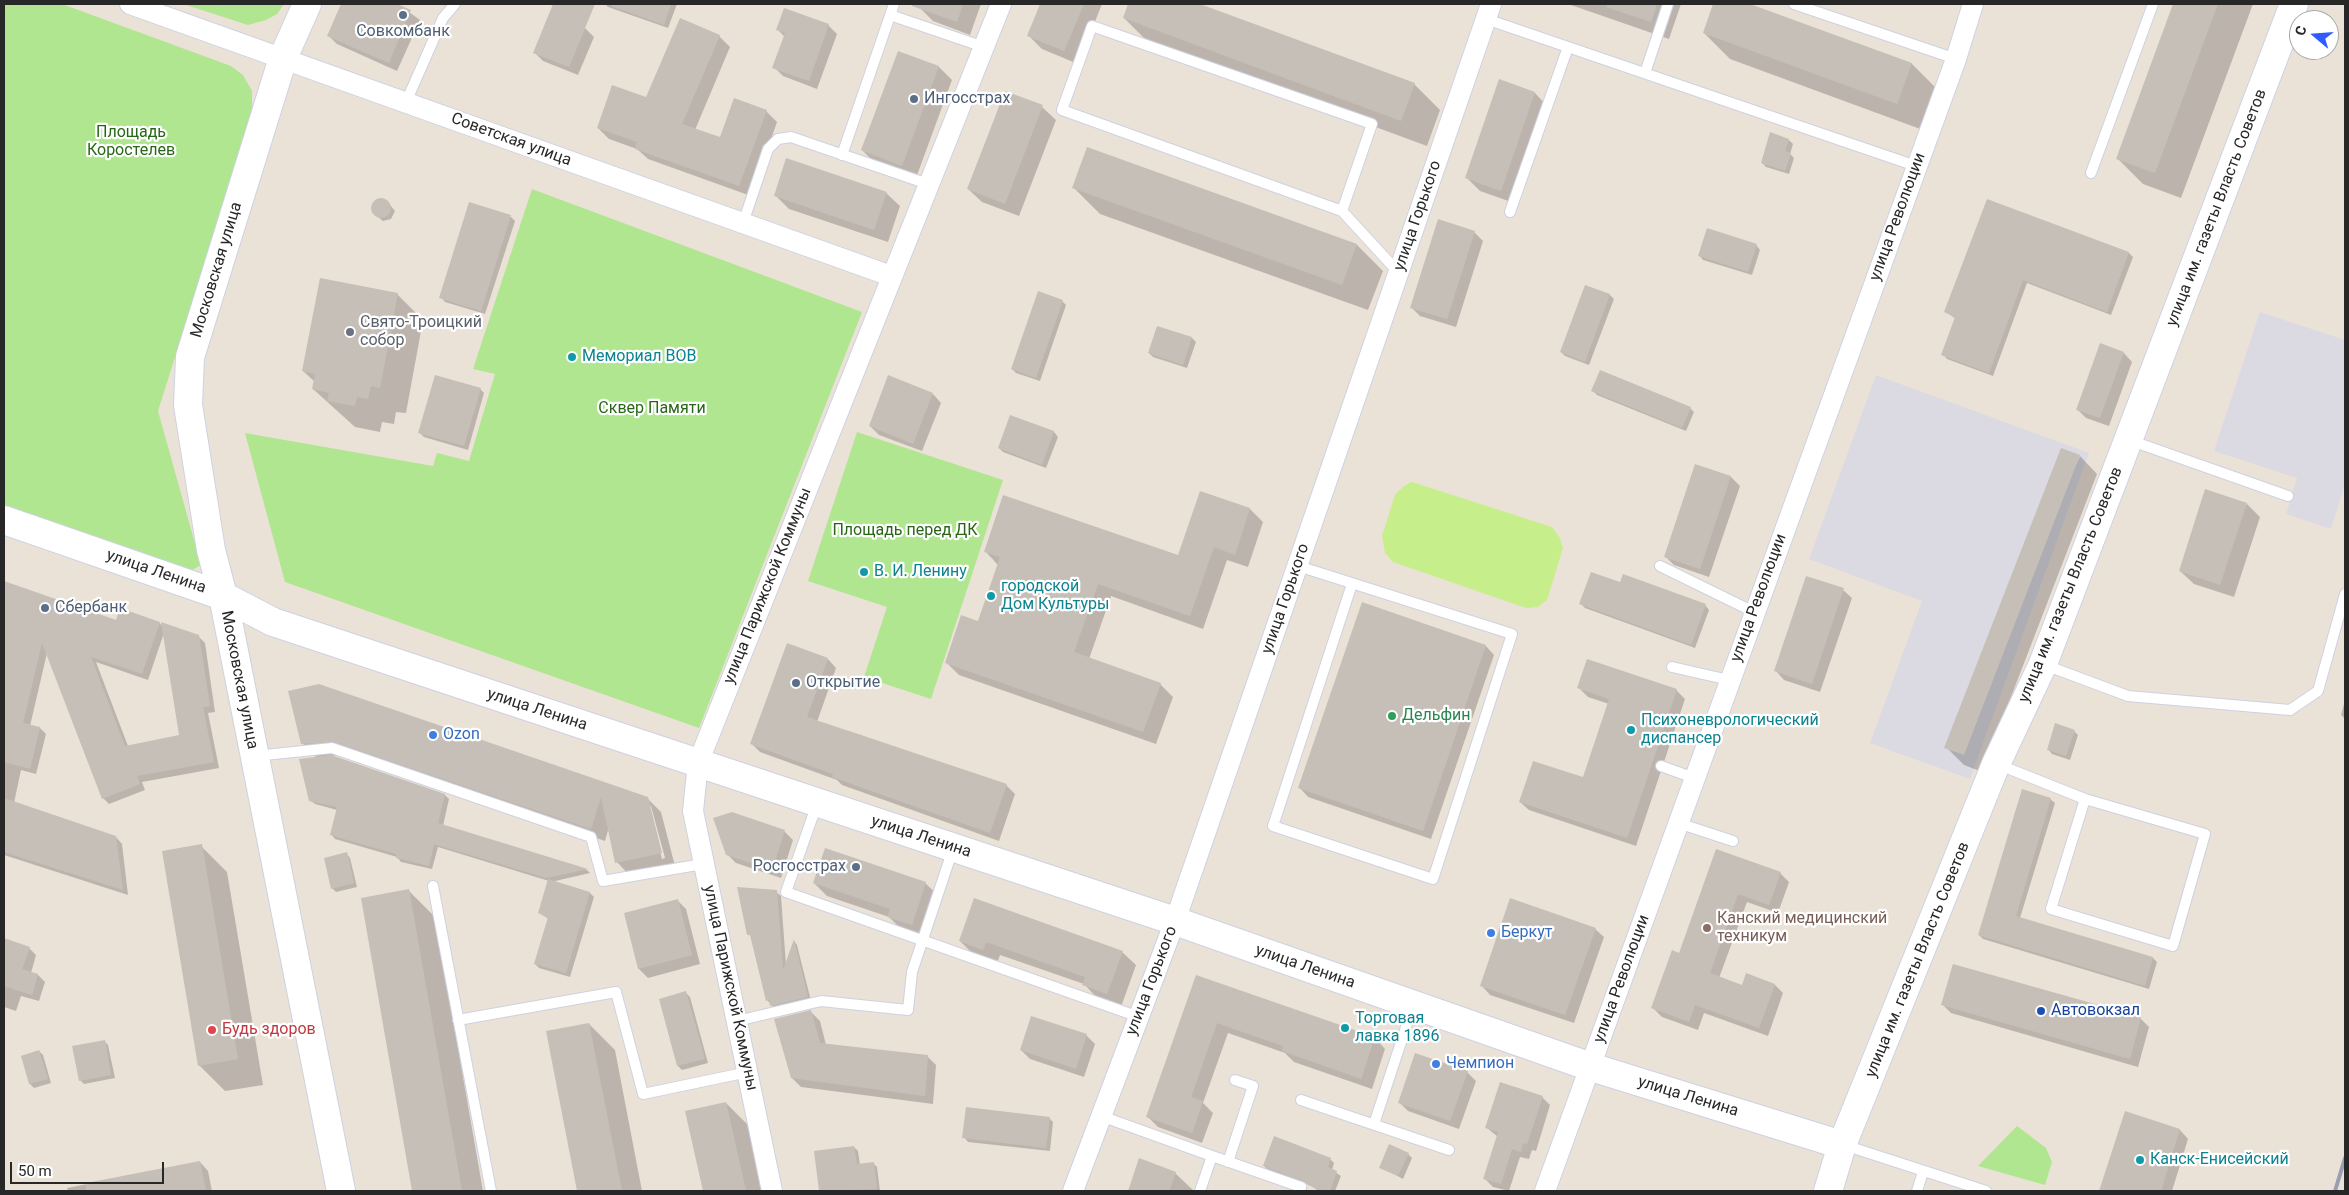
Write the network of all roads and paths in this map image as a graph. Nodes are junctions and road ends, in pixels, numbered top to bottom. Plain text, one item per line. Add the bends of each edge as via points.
1 (130, 4) edge
2 (307, 4) edge
3 (455, 4) edge
4 (894, 4) edge
5 (1001, 4) edge
6 (1668, 4) edge
7 (1794, 4) edge
8 (1973, 4) edge
9 (2153, 4) edge
10 (2294, 4) edge
11 (1489, 11) edge
12 (890, 15) junction
13 (984, 47) junction
14 (1568, 47) junction
15 (283, 58) junction
16 (1956, 59) junction
17 (1645, 73) junction
18 (406, 102) junction
19 (842, 155) junction
20 (1916, 166) junction
21 (2091, 173) dead end
22 (928, 184) junction
23 (1342, 211) junction
24 (1510, 212) dead end
25 (742, 223) junction
26 (1398, 274) junction
27 (891, 276) junction
28 (2128, 440) junction
29 (2288, 496) dead end
30 (4, 520) edge
31 (1298, 566) junction
32 (1660, 566) dead end
33 (1352, 584) junction
34 (2345, 594) edge
35 (223, 596) junction
36 (1754, 612) junction
37 (2043, 664) junction
38 (1672, 667) dead end
39 (1729, 680) junction
40 (254, 756) junction
41 (698, 763) junction
42 (1996, 764) junction
43 (1661, 766) dead end
44 (1694, 778) junction
45 (2085, 799) junction
46 (817, 803) junction
47 (1678, 823) junction
48 (1733, 841) dead end
49 (953, 848) junction
50 (703, 864) junction
51 (433, 886) dead end
52 (1175, 921) junction
53 (922, 939) junction
54 (1413, 1005) junction
55 (1139, 1017) junction
56 (458, 1020) junction
57 (737, 1022) junction
58 (1591, 1067) junction
59 (748, 1072) junction
60 (1235, 1080) dead end
61 (1301, 1100) dead end
62 (1101, 1116) junction
63 (1374, 1124) junction
64 (1842, 1145) junction
65 (1449, 1150) dead end
66 (1212, 1156) junction
67 (1228, 1162) junction
68 (1924, 1172) junction
69 (342, 1191) edge
70 (491, 1191) edge
71 (772, 1191) edge
72 (1073, 1191) edge
73 (1200, 1191) edge
74 (1300, 1191) edge
75 (1545, 1191) edge
76 (1828, 1191) edge
77 (1917, 1191) edge
78 (1986, 1191) edge

1 - 15 street, Советская улица
2 - 15 street, Московская улица
3 - 18 lane via 443,18
4 - 12 lane
5 - 13 street, улица Парижской Коммуны
6 - 17 lane
7 - 16 lane
8 - 16 street, улица Революции
9 - 21 lane
10 - 28 street, улица им. газеты Власть Советов
11 - 14 lane
11 - 26 street, улица Горького
12 - 13 lane
12 - 19 lane
13 - 22 street, улица Парижской Коммуны
14 - 17 lane
14 - 24 lane
15 - 18 street, Советская улица
15 - 35 street, Московская улица via 190,357 188,405 211,550
16 - 20 street, улица Революции
17 - 20 lane
18 - 25 street, Советская улица
19 - 22 lane
19 - 25 lane via 791,137 778,139 768,149
20 - 36 street, улица Революции
22 - 27 street, улица Парижской Коммуны
23 - 23 lane via 1062,110 1092,26 1372,124
23 - 26 lane
25 - 27 street, Советская улица
26 - 31 street, улица Горького
27 - 41 street, улица Парижской Коммуны
28 - 29 lane
28 - 37 street, улица им. газеты Власть Советов
30 - 35 street, улица Ленина
31 - 33 lane
31 - 52 street, улица Горького
32 - 36 lane
33 - 33 lane via 1512,634 1432,879 1273,826
34 - 37 lane via 2318,691 2290,710 2128,696
35 - 40 street, Московская улица
35 - 41 street, улица Ленина via 273,622
36 - 39 street, улица Революции
37 - 42 street, улица им. газеты Власть Советов
38 - 39 lane
39 - 44 street, улица Революции
40 - 50 lane via 332,748 591,837 602,882
40 - 69 street, Московская улица
41 - 46 street, улица Ленина
41 - 50 street, улица Парижской Коммуны via 693,811
42 - 45 lane
42 - 64 street, улица им. газеты Власть Советов
43 - 44 lane
44 - 47 street, улица Революции
45 - 45 lane via 2205,834 2173,946 2051,909
46 - 49 street, улица Ленина
46 - 53 lane via 786,892
47 - 48 lane
47 - 58 street, улица Революции
49 - 52 street, улица Ленина
49 - 53 lane
50 - 57 street, улица Парижской Коммуны
51 - 56 lane
52 - 54 street, улица Ленина
52 - 55 street, улица Горького
53 - 55 lane
53 - 57 lane via 912,972 908,1010 821,1001
54 - 58 street, улица Ленина
54 - 63 lane
55 - 62 street, улица Горького
56 - 59 lane via 616,992 643,1094
56 - 70 lane
57 - 59 street, улица Парижской Коммуны
58 - 64 street, улица Ленина
58 - 75 street, улица Революции
59 - 71 street, улица Парижской Коммуны
60 - 67 lane via 1253,1086
61 - 63 lane
62 - 66 lane
62 - 72 street, улица Горького
63 - 65 lane
64 - 68 lane
64 - 76 street, улица им. газеты Власть Советов
66 - 67 lane
66 - 73 lane
67 - 74 lane via 1301,1187
68 - 77 lane
68 - 78 lane

